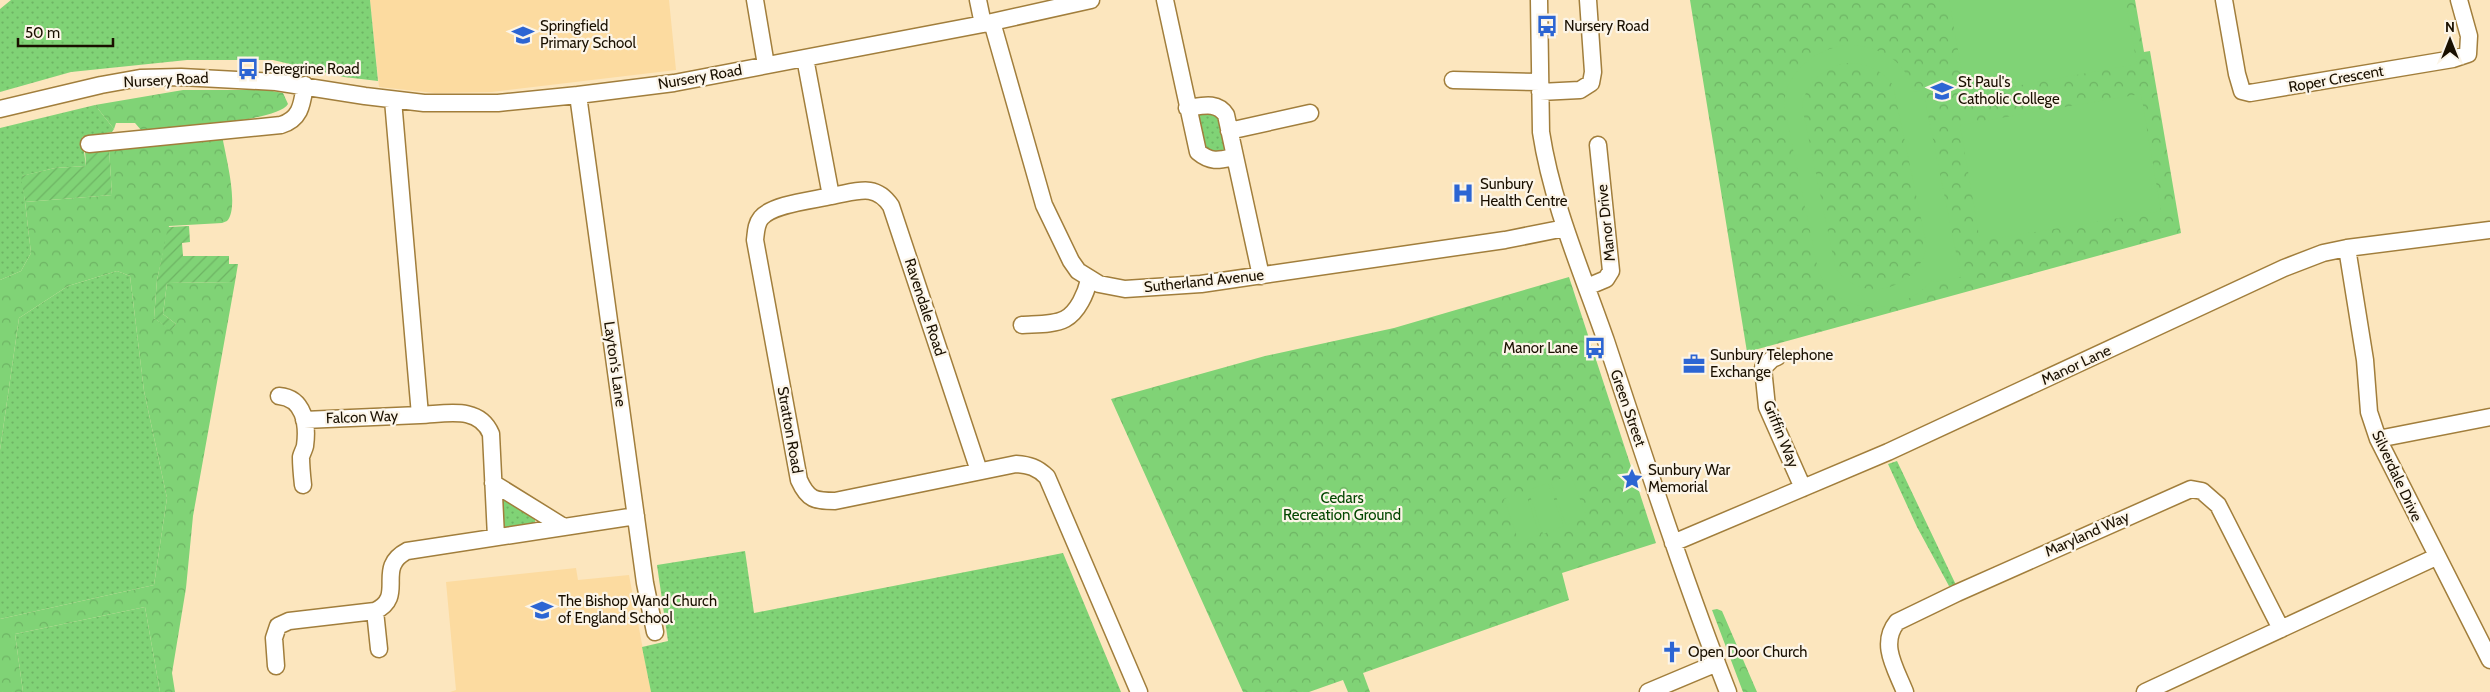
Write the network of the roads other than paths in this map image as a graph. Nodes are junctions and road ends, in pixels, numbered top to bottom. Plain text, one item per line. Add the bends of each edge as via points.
1 (755, 0) edge
2 (978, 0) edge
3 (1091, 0) edge
4 (1165, 0) edge
5 (1539, 0) edge
6 (1588, 0) edge
7 (2224, 0) edge
8 (2459, 0) edge
9 (988, 23) junction
10 (805, 58) junction
11 (766, 66) junction
12 (1453, 80) dead end
13 (305, 85) junction
14 (1540, 87) junction
15 (578, 95) junction
16 (393, 100) junction
17 (1188, 108) junction
18 (0, 109) edge
19 (1310, 113) dead end
20 (1229, 131) junction
21 (89, 144) dead end
22 (1598, 145) dead end
23 (1234, 157) junction
24 (831, 196) junction
25 (1565, 228) junction
26 (2490, 230) edge
27 (2347, 248) junction
28 (1260, 276) junction
29 (1089, 280) junction
30 (1587, 287) junction
31 (1022, 326) dead end
32 (1777, 357) dead end
33 (280, 396) dead end
34 (420, 414) junction
35 (2490, 417) edge
36 (304, 420) junction
37 (2378, 439) junction
38 (979, 471) junction
39 (493, 483) junction
40 (303, 485) dead end
41 (1803, 488) junction
42 (636, 516) junction
43 (564, 526) junction
44 (496, 537) junction
45 (1673, 544) junction
46 (2436, 557) junction
47 (376, 611) junction
48 (2281, 629) junction
49 (655, 632) dead end
50 (379, 649) dead end
51 (2490, 660) edge
52 (1717, 664) junction
53 (276, 666) dead end
54 (1138, 692) edge
55 (1648, 692) edge
56 (1728, 692) edge
57 (1905, 692) edge
58 (2146, 692) edge

1 - 11 street
2 - 9 street
3 - 9 street, Nursery Road
4 - 17 street
5 - 14 street, Green Street
6 - 14 street via 1591,83 1580,90
7 - 8 street, Roper Crescent via 2236,74 2242,91 2250,93 2468,54 2469,36
9 - 10 street, Nursery Road
9 - 29 street via 1044,205 1071,261
10 - 11 street, Nursery Road
10 - 24 street
11 - 15 street, Nursery Road via 674,83
12 - 14 street
13 - 16 street, Nursery Road
13 - 18 street, Nursery Road via 216,78 140,78
13 - 21 street via 296,118 281,125 127,134
14 - 25 street, Green Street via 1544,152
15 - 16 street, Nursery Road via 453,104
15 - 42 street, Layton's Lane
16 - 34 street
17 - 20 street via 1218,107 1226,115
17 - 23 street via 1198,152 1207,160 1214,161
19 - 20 street
20 - 23 street
22 - 30 street, Manor Drive via 1611,272 1606,279
23 - 28 street
24 - 38 street, Ravendale Road via 875,191 884,196 890,206
24 - 38 street, Stratton Road via 769,210 760,218 756,228 755,240 803,489 818,501 835,501
25 - 28 street, Sutherland Avenue
25 - 30 street, Green Street
26 - 27 street, Manor Lane
27 - 37 street, Silverdale Drive via 2366,360 2369,412
27 - 41 street, Manor Lane via 2284,268 1888,452
28 - 29 street, Sutherland Avenue via 1174,288 1125,289
29 - 31 street via 1087,291 1064,319
30 - 45 street, Green Street
32 - 41 street, Griffin Way via 1763,368 1767,407
33 - 36 street, Falcon Way via 296,401
34 - 36 street, Falcon Way
34 - 39 street via 464,413 481,419 491,434
35 - 37 street
36 - 40 street, Falcon Way
37 - 46 street, Silverdale Drive
38 - 54 street, Stratton Road via 1016,464 1034,467 1047,477
39 - 43 street
39 - 44 street
41 - 45 street, Manor Lane
42 - 43 street
42 - 49 street, Layton's Lane
43 - 44 street
44 - 47 street via 407,551 397,556 390,572 391,596
45 - 52 street, Green Street
46 - 48 street
46 - 51 street, Silverdale Drive
47 - 50 street
47 - 53 street via 283,622 274,632
48 - 57 street, Maryland Way via 2218,504 2202,491 2191,489 1897,622 1890,631 1888,642
48 - 58 street
52 - 55 street
52 - 56 street, Green Street

